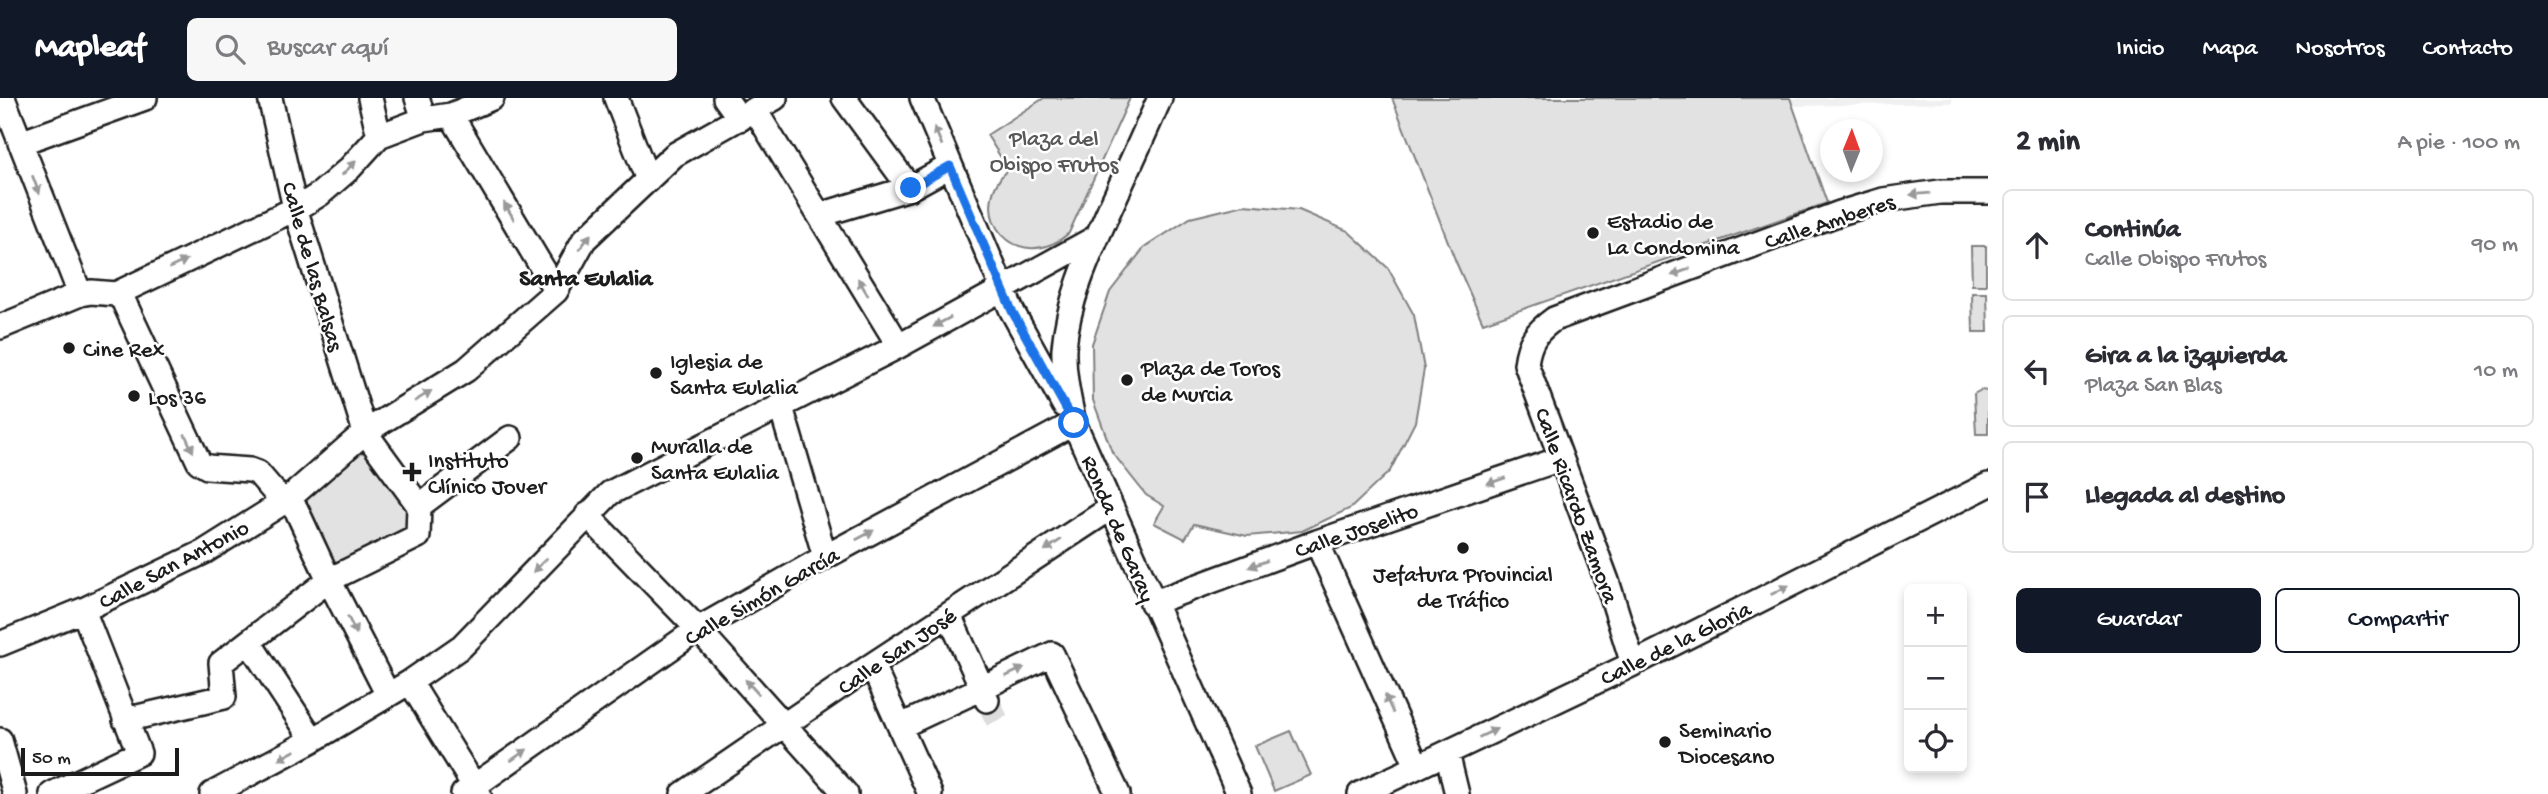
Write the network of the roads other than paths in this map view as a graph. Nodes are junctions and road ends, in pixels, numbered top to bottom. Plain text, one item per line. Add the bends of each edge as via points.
1 (3, 98) edge
2 (145, 98) edge
3 (270, 98) edge
4 (370, 98) edge
5 (492, 98) edge
6 (616, 98) edge
7 (725, 98) edge
8 (844, 98) edge
9 (922, 98) edge
10 (1160, 98) edge
11 (421, 109) edge
12 (756, 109) edge
13 (450, 115) junction
14 (379, 136) junction
15 (20, 143) junction
16 (950, 166) junction
17 (648, 180) junction
18 (911, 188) junction
19 (1988, 192) edge
20 (295, 208) junction
21 (820, 215) junction
22 (1097, 237) junction
23 (1002, 289) junction
24 (556, 291) junction
25 (80, 293) junction
26 (116, 294) junction
27 (0, 327) edge
28 (899, 346) junction
29 (1528, 347) joint
30 (781, 407) junction
31 (1074, 423) junction
32 (365, 432) junction
33 (510, 438) dead end
34 (1560, 458) junction
35 (1988, 485) edge
36 (287, 500) junction
37 (419, 506) junction
38 (1111, 508) junction
39 (587, 515) junction
40 (1317, 542) junction
41 (825, 557) junction
42 (329, 580) junction
43 (1152, 603) junction
44 (83, 610) junction
45 (949, 615) junction
46 (698, 629) junction
47 (248, 642) junction
48 (0, 644) edge
49 (1633, 664) junction
50 (872, 665) junction
51 (410, 682) junction
52 (985, 694) junction
53 (388, 695) junction
54 (125, 720) junction
55 (786, 724) junction
56 (901, 726) junction
57 (0, 740) edge
58 (313, 740) junction
59 (1447, 753) junction
60 (1417, 766) junction
61 (8, 782) edge
62 (228, 791) edge
63 (472, 792) edge
64 (52, 794) edge
65 (683, 794) edge
66 (846, 794) edge
67 (930, 794) edge
68 (1118, 794) edge
69 (1239, 794) edge
70 (1360, 794) edge
71 (1457, 794) edge

1 - 15 street
2 - 15 street
3 - 20 street, Calle de las Balsas
4 - 14 street
5 - 13 street
6 - 17 street
7 - 12 street
8 - 18 street
16 -> 9 street
10 - 22 street, Ronda de Garay
11 - 13 street
11 - 14 street
12 - 17 street via 674,155
12 - 21 street
24 -> 13 street
20 -> 14 street via 320,194
15 -> 25 street
16 - 18 street
16 - 23 street
24 -> 17 street via 583,240
18 - 21 street
19 -> 29 street, Calle Amberes via 1908,195 1840,213 1554,318 1536,332
26 -> 20 street
20 - 32 street, Calle de las Balsas
28 -> 21 street
22 - 23 street
22 - 31 street, Ronda de Garay via 1066,335 1066,385
23 -> 28 street
23 - 31 street
32 -> 24 street, Calle San Antonio via 466,369
25 - 26 street
25 - 27 street
26 -> 36 street via 123,300 200,462 207,467 258,473
28 - 30 street
29 - 34 street, Calle Ricardo Zamora via 1526,364
30 - 39 street via 610,493
30 - 41 street
31 - 38 street, Ronda de Garay
41 -> 31 street, Calle Simón García
32 - 36 street, Calle San Antonio
32 - 37 street, Calle de las Balsas
33 - 37 street
34 -> 40 street, Calle Joselito
34 - 49 street, Calle Ricardo Zamora
49 -> 35 street, Calle de la Gloria
36 - 42 street via 296,509
36 - 44 street, Calle San Antonio via 204,552
37 - 42 street via 418,536
38 - 43 street, Ronda de Garay
38 -> 45 street, Calle San José
39 - 46 street
39 -> 51 street via 462,646
40 -> 43 street, Calle Joselito
60 -> 40 street
41 - 46 street, Calle Simón García
42 - 47 street
42 -> 53 street
43 - 69 street, Ronda de Garay
44 - 48 street, Calle San Antonio
44 - 54 street
45 - 50 street, Calle San José
45 - 52 street
55 -> 46 street
63 -> 46 street, Calle Simón García
47 - 54 street via 221,663 224,697
47 - 58 street
59 -> 49 street, Calle de la Gloria
50 - 55 street, Calle San José
50 - 56 street
51 - 53 street
51 - 63 street
52 - 56 street
52 -> 68 street via 1052,654
53 - 58 street
54 - 64 street via 139,753
55 - 65 street, Calle San José
55 - 66 street
56 - 67 street
57 - 61 street
58 -> 62 street
59 - 60 street, Calle de la Gloria
59 - 71 street
60 - 70 street, Calle de la Gloria

